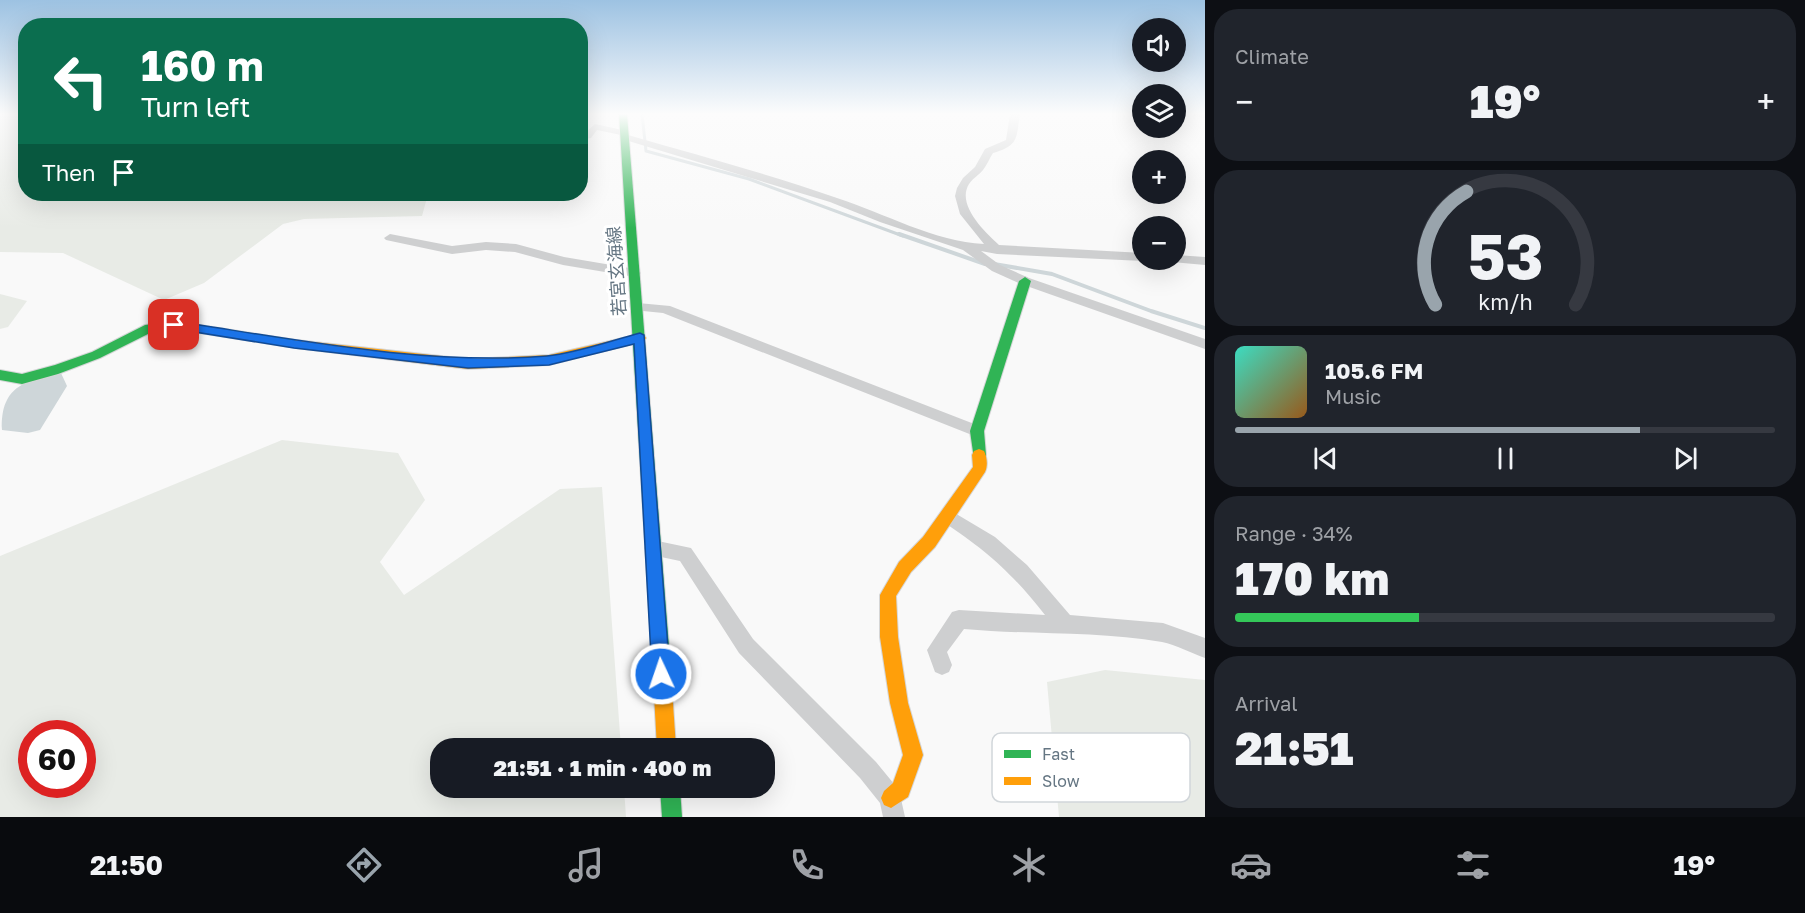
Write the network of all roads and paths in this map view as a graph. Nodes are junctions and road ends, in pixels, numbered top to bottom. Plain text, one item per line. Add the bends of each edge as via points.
1 (626, 152) edge
2 (680, 152) edge
3 (988, 152) edge
4 (390, 238) dead end
5 (967, 247) junction
6 (997, 250) junction
7 (1132, 256) edge
8 (1186, 260) edge
9 (1205, 261) edge
10 (635, 273) junction
11 (1025, 281) junction
12 (638, 307) junction
13 (640, 338) junction
14 (1205, 344) edge
15 (0, 375) edge
16 (976, 431) junction
17 (948, 516) junction
18 (654, 548) junction
19 (1065, 624) junction
20 (1205, 648) edge
21 (942, 666) dead end
22 (666, 738) edge
23 (671, 798) edge
24 (893, 808) edge
25 (672, 817) edge

1 - 10 street, 若宮玄海線
2 - 5 street
3 - 6 street via 979,170 969,176 961,200 967,216
4 - 10 street via 452,250 516,248 563,261
5 - 6 street
5 - 11 street via 996,268
6 - 7 street
8 - 9 street
10 - 12 street, 若宮玄海線
11 - 14 street
11 - 16 street
12 - 13 street, 若宮玄海線
12 - 16 street via 665,309
13 - 15 street via 549,360 468,364 294,344 174,325 149,328 58,369 22,379
13 - 18 street, 若宮玄海線
16 - 17 street via 980,468
17 - 19 street via 989,543 1021,571
17 - 24 street via 905,567 888,595 889,638 899,703 913,755
18 - 22 street, 若宮玄海線
18 - 24 street via 685,554 746,646 868,770
19 - 20 street via 1163,633
19 - 21 street via 959,619 937,650
23 - 25 street

